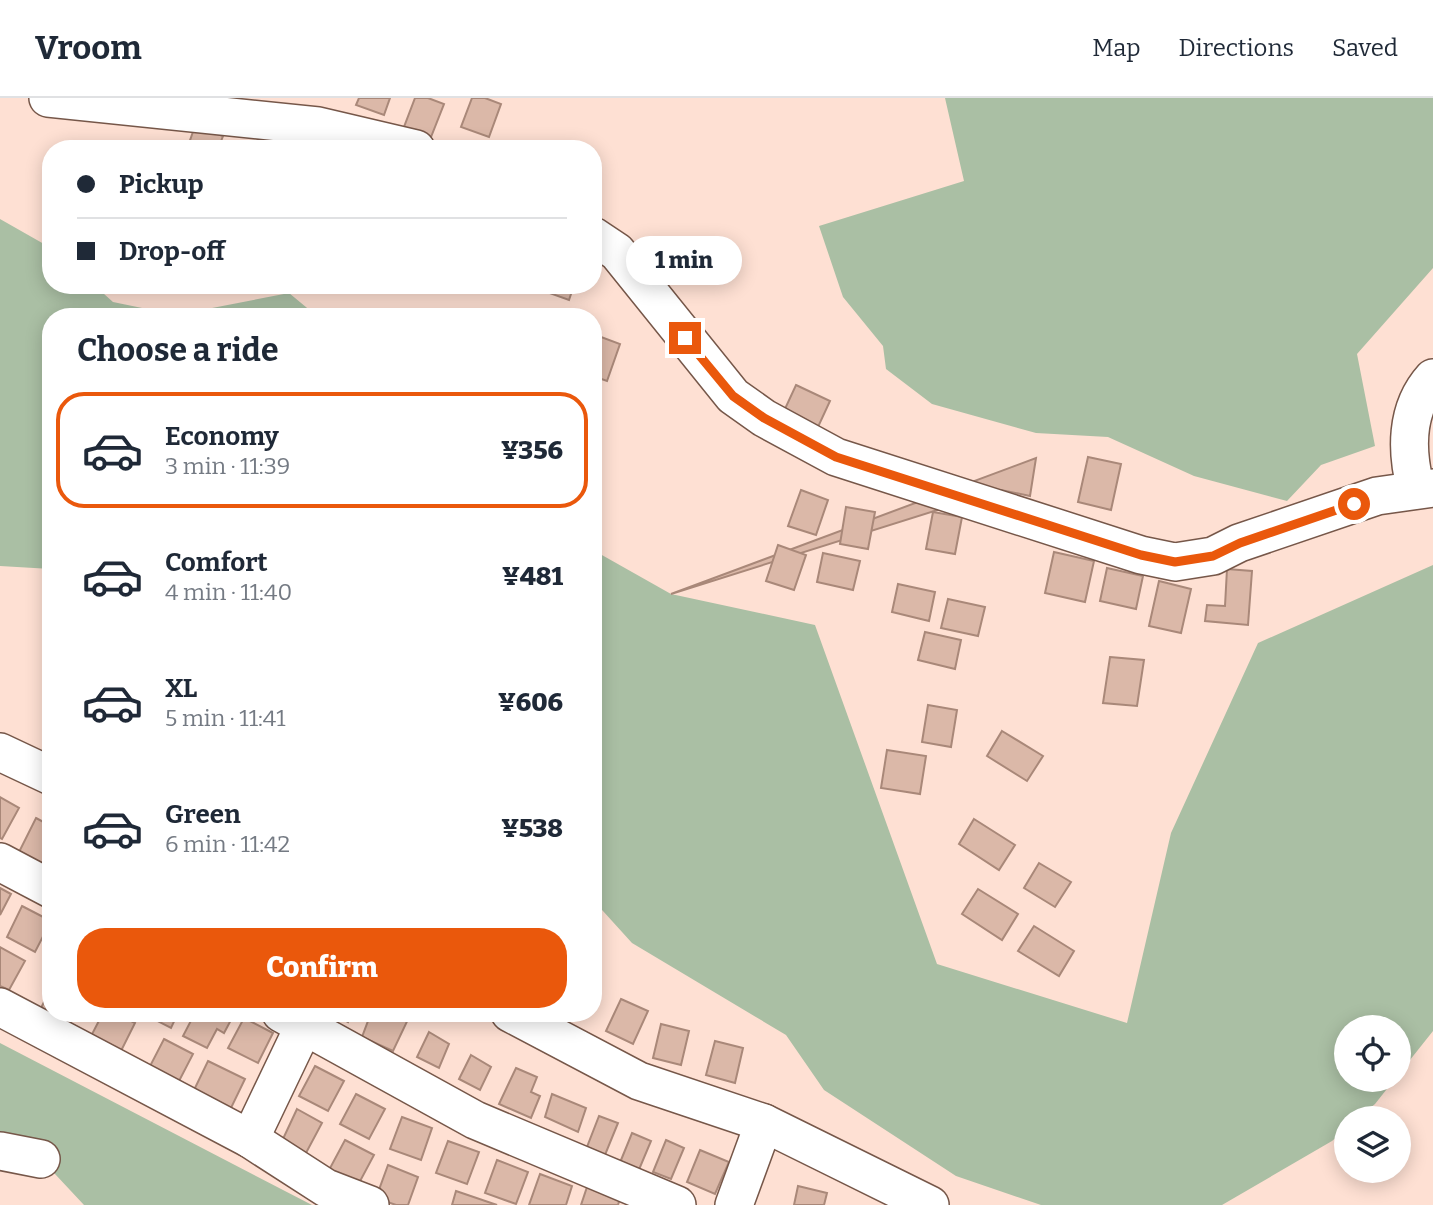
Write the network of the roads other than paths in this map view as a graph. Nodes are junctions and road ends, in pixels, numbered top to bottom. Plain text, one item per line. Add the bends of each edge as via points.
1 (48, 98) edge
2 (378, 140) edge
3 (602, 242) edge
4 (1433, 378) edge
5 (1425, 489) edge
6 (0, 752) edge
7 (42, 772) edge
8 (0, 862) edge
9 (42, 884) edge
10 (0, 1007) edge
11 (292, 1022) edge
12 (297, 1022) edge
13 (527, 1022) edge
14 (764, 1123) junction
15 (250, 1139) junction
16 (0, 1151) edge
17 (41, 1159) dead end
18 (370, 1205) edge
19 (677, 1205) edge
20 (734, 1205) edge
21 (930, 1205) edge

1 - 2 street via 318,126
3 - 5 street via 617,252 733,396 764,418 836,457 1141,555 1175,562 1213,556 1377,496
4 - 5 street via 1407,437 1410,467
6 - 7 street
8 - 9 street
10 - 15 street
11 - 15 street
12 - 19 street via 475,1120
13 - 14 street via 639,1081
14 - 20 street
14 - 21 street
15 - 18 street via 326,1188
16 - 17 street

